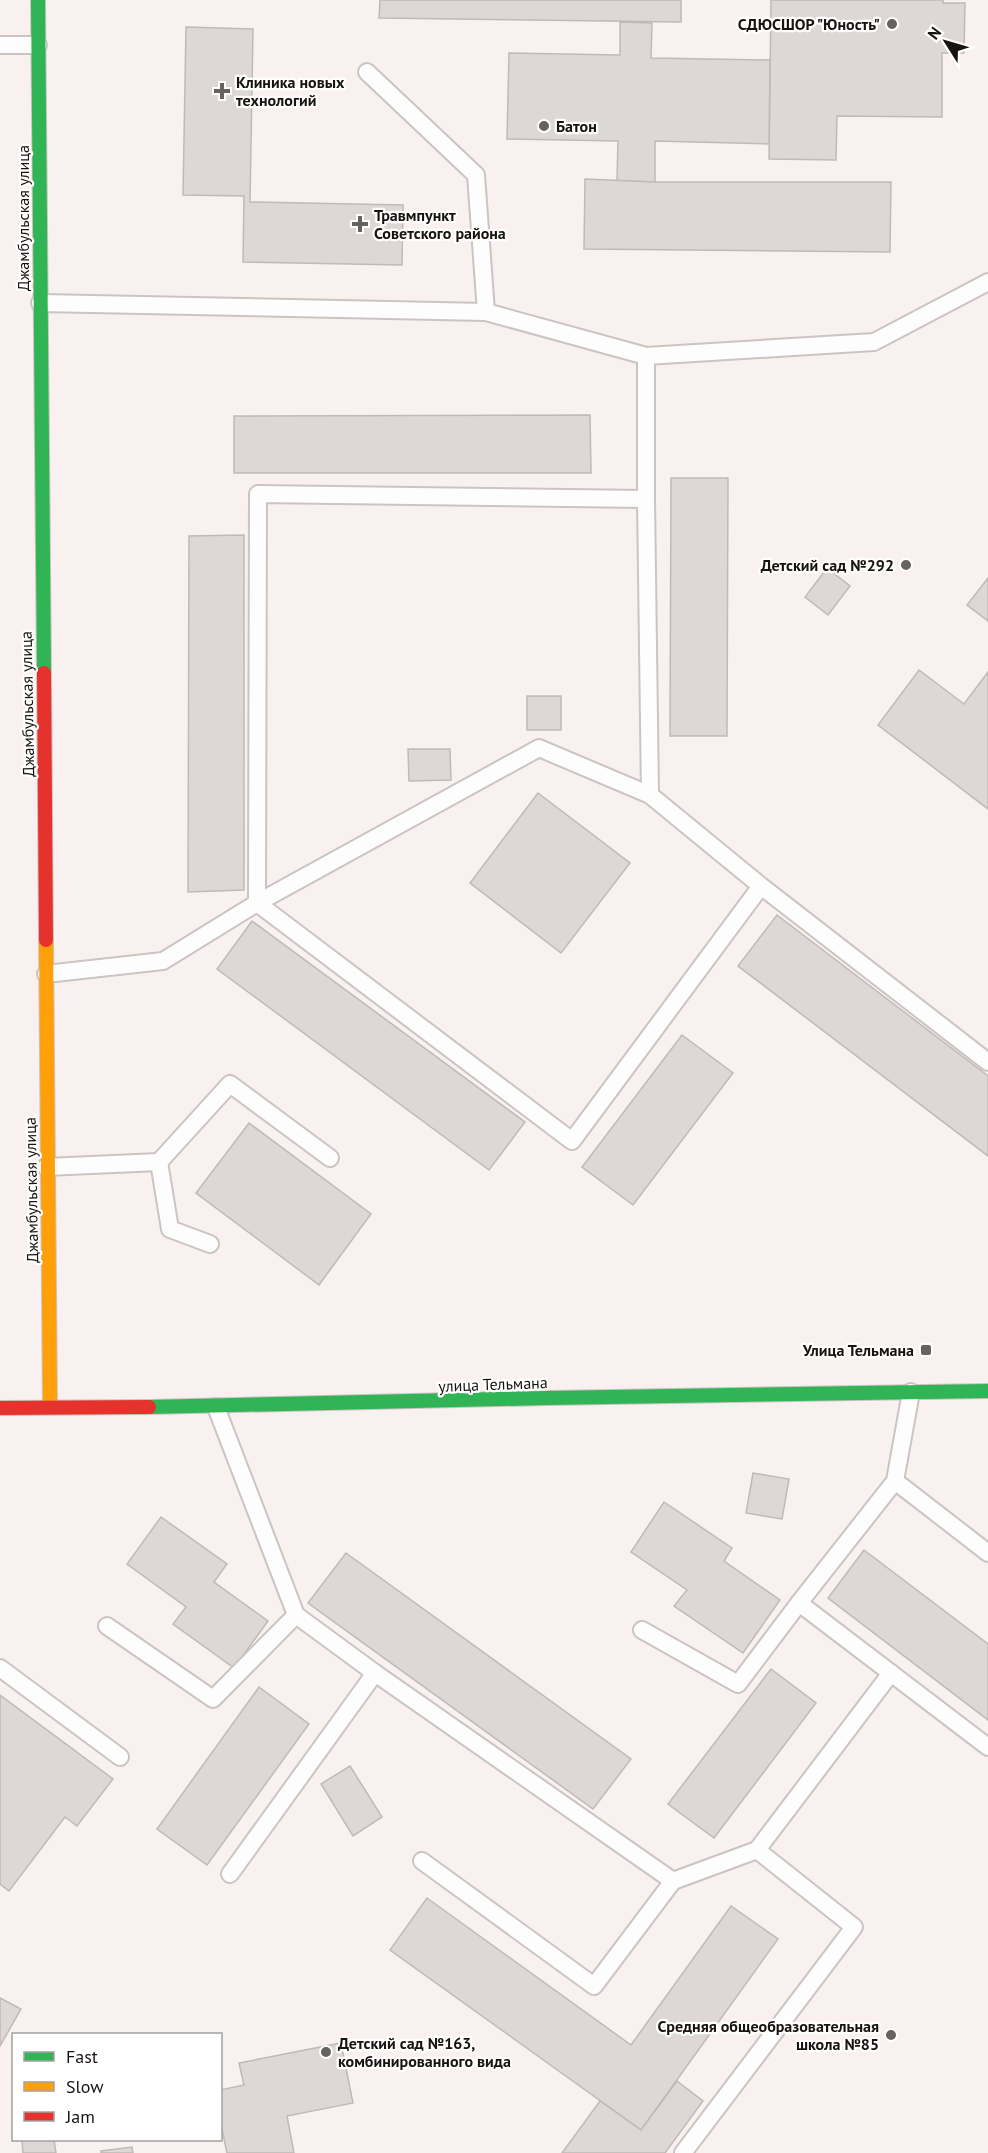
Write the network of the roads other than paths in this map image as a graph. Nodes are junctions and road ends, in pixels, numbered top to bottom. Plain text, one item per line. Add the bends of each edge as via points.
1 (38, 0) edge
2 (0, 45) edge
3 (38, 45) junction
4 (367, 72) dead end
5 (988, 282) edge
6 (40, 303) junction
7 (486, 312) junction
8 (646, 357) junction
9 (646, 499) junction
10 (650, 795) junction
11 (761, 886) junction
12 (257, 903) junction
13 (46, 974) junction
14 (988, 1062) edge
15 (330, 1158) dead end
16 (159, 1162) junction
17 (46, 1167) junction
18 (210, 1244) dead end
19 (988, 1391) edge
20 (911, 1392) junction
21 (50, 1407) junction
22 (216, 1407) junction
23 (0, 1408) edge
24 (895, 1481) junction
25 (988, 1553) edge
26 (799, 1603) junction
27 (296, 1615) junction
28 (107, 1626) dead end
29 (642, 1630) dead end
30 (0, 1668) edge
31 (375, 1673) junction
32 (891, 1673) junction
33 (988, 1747) edge
34 (120, 1757) dead end
35 (757, 1850) junction
36 (422, 1861) dead end
37 (230, 1874) dead end
38 (673, 1881) junction
39 (683, 2153) edge

1 - 3 street, Джамбульская улица
2 - 3 lane
3 - 6 street, Джамбульская улица
4 - 7 lane via 477,176
5 - 8 lane via 874,342
6 - 7 lane
6 - 13 street, Джамбульская улица
7 - 8 lane
8 - 9 lane
9 - 10 lane
9 - 12 lane via 258,494
10 - 11 lane
10 - 12 lane via 539,748
11 - 12 lane via 572,1141
11 - 14 lane
12 - 13 lane via 163,961
13 - 17 street, Джамбульская улица
15 - 16 lane via 230,1084
16 - 17 lane
16 - 18 lane via 170,1229
17 - 21 street, Джамбульская улица
19 - 20 street, улица Тельмана
20 - 22 street, улица Тельмана
20 - 24 lane
21 - 22 street, улица Тельмана
21 - 23 street, улица Тельмана
22 - 27 lane
24 - 25 lane
24 - 26 lane
26 - 29 lane via 738,1684
26 - 32 lane
27 - 28 lane via 213,1699
27 - 31 lane
30 - 34 lane
31 - 37 lane
31 - 38 lane
32 - 33 lane
32 - 35 lane
35 - 38 lane
35 - 39 lane via 854,1927
36 - 38 lane via 594,1986

